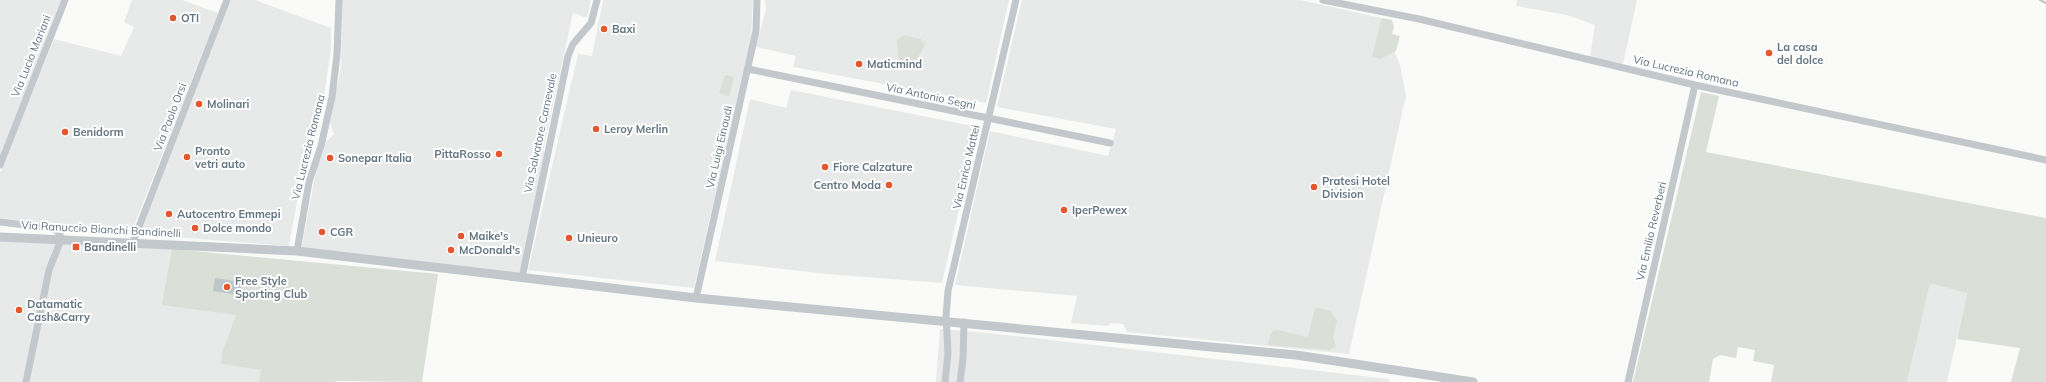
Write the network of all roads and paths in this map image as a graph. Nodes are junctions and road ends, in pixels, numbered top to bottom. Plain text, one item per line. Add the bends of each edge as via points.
1 (65, 0) edge
2 (227, 0) edge
3 (339, 0) edge
4 (597, 0) edge
5 (757, 0) edge
6 (1016, 0) edge
7 (1323, 0) edge
8 (748, 69) junction
9 (1695, 85) junction
10 (989, 119) junction
11 (1110, 143) dead end
12 (2046, 160) edge
13 (0, 165) edge
14 (0, 222) edge
15 (0, 237) edge
16 (61, 240) junction
17 (133, 242) junction
18 (296, 252) junction
19 (522, 278) junction
20 (696, 298) junction
21 (946, 319) junction
22 (964, 322) junction
23 (26, 382) edge
24 (945, 382) edge
25 (960, 382) edge
26 (1473, 382) edge
27 (1628, 382) edge

1 - 13 street, Via Lucio Mariani
2 - 17 street, Via Paolo Orsi
3 - 18 street, Via Lucrezia Romana via 332,97 322,146 309,182
4 - 19 street, Via Salvatore Carnevale via 591,23 568,56
5 - 8 street, Via Luigi Einaudi via 757,22
6 - 10 street, Via Enrico Mattei
7 - 9 street, Via Lucrezia Romana via 1419,19
8 - 10 street, Via Antonio Segni
8 - 20 street, Via Luigi Einaudi
9 - 12 street, Via Lucrezia Romana
9 - 27 street, Via Emilio Reverberi
10 - 11 street, Via Antonio Segni
10 - 21 street, Via Enrico Mattei via 948,291
14 - 16 street via 53,229 60,234
15 - 16 street, Via Ranuccio Bianchi Bandinelli
16 - 17 street, Via Ranuccio Bianchi Bandinelli
16 - 23 street via 49,270
17 - 18 street, Via Ranuccio Bianchi Bandinelli
18 - 19 street, Via Ranuccio Bianchi Bandinelli
19 - 20 street, Via Ranuccio Bianchi Bandinelli
20 - 21 street, Via Ranuccio Bianchi Bandinelli
21 - 22 street, Via Ranuccio Bianchi Bandinelli
21 - 24 street via 948,353
22 - 25 street
22 - 26 street, Via Ranuccio Bianchi Bandinelli via 1296,354

